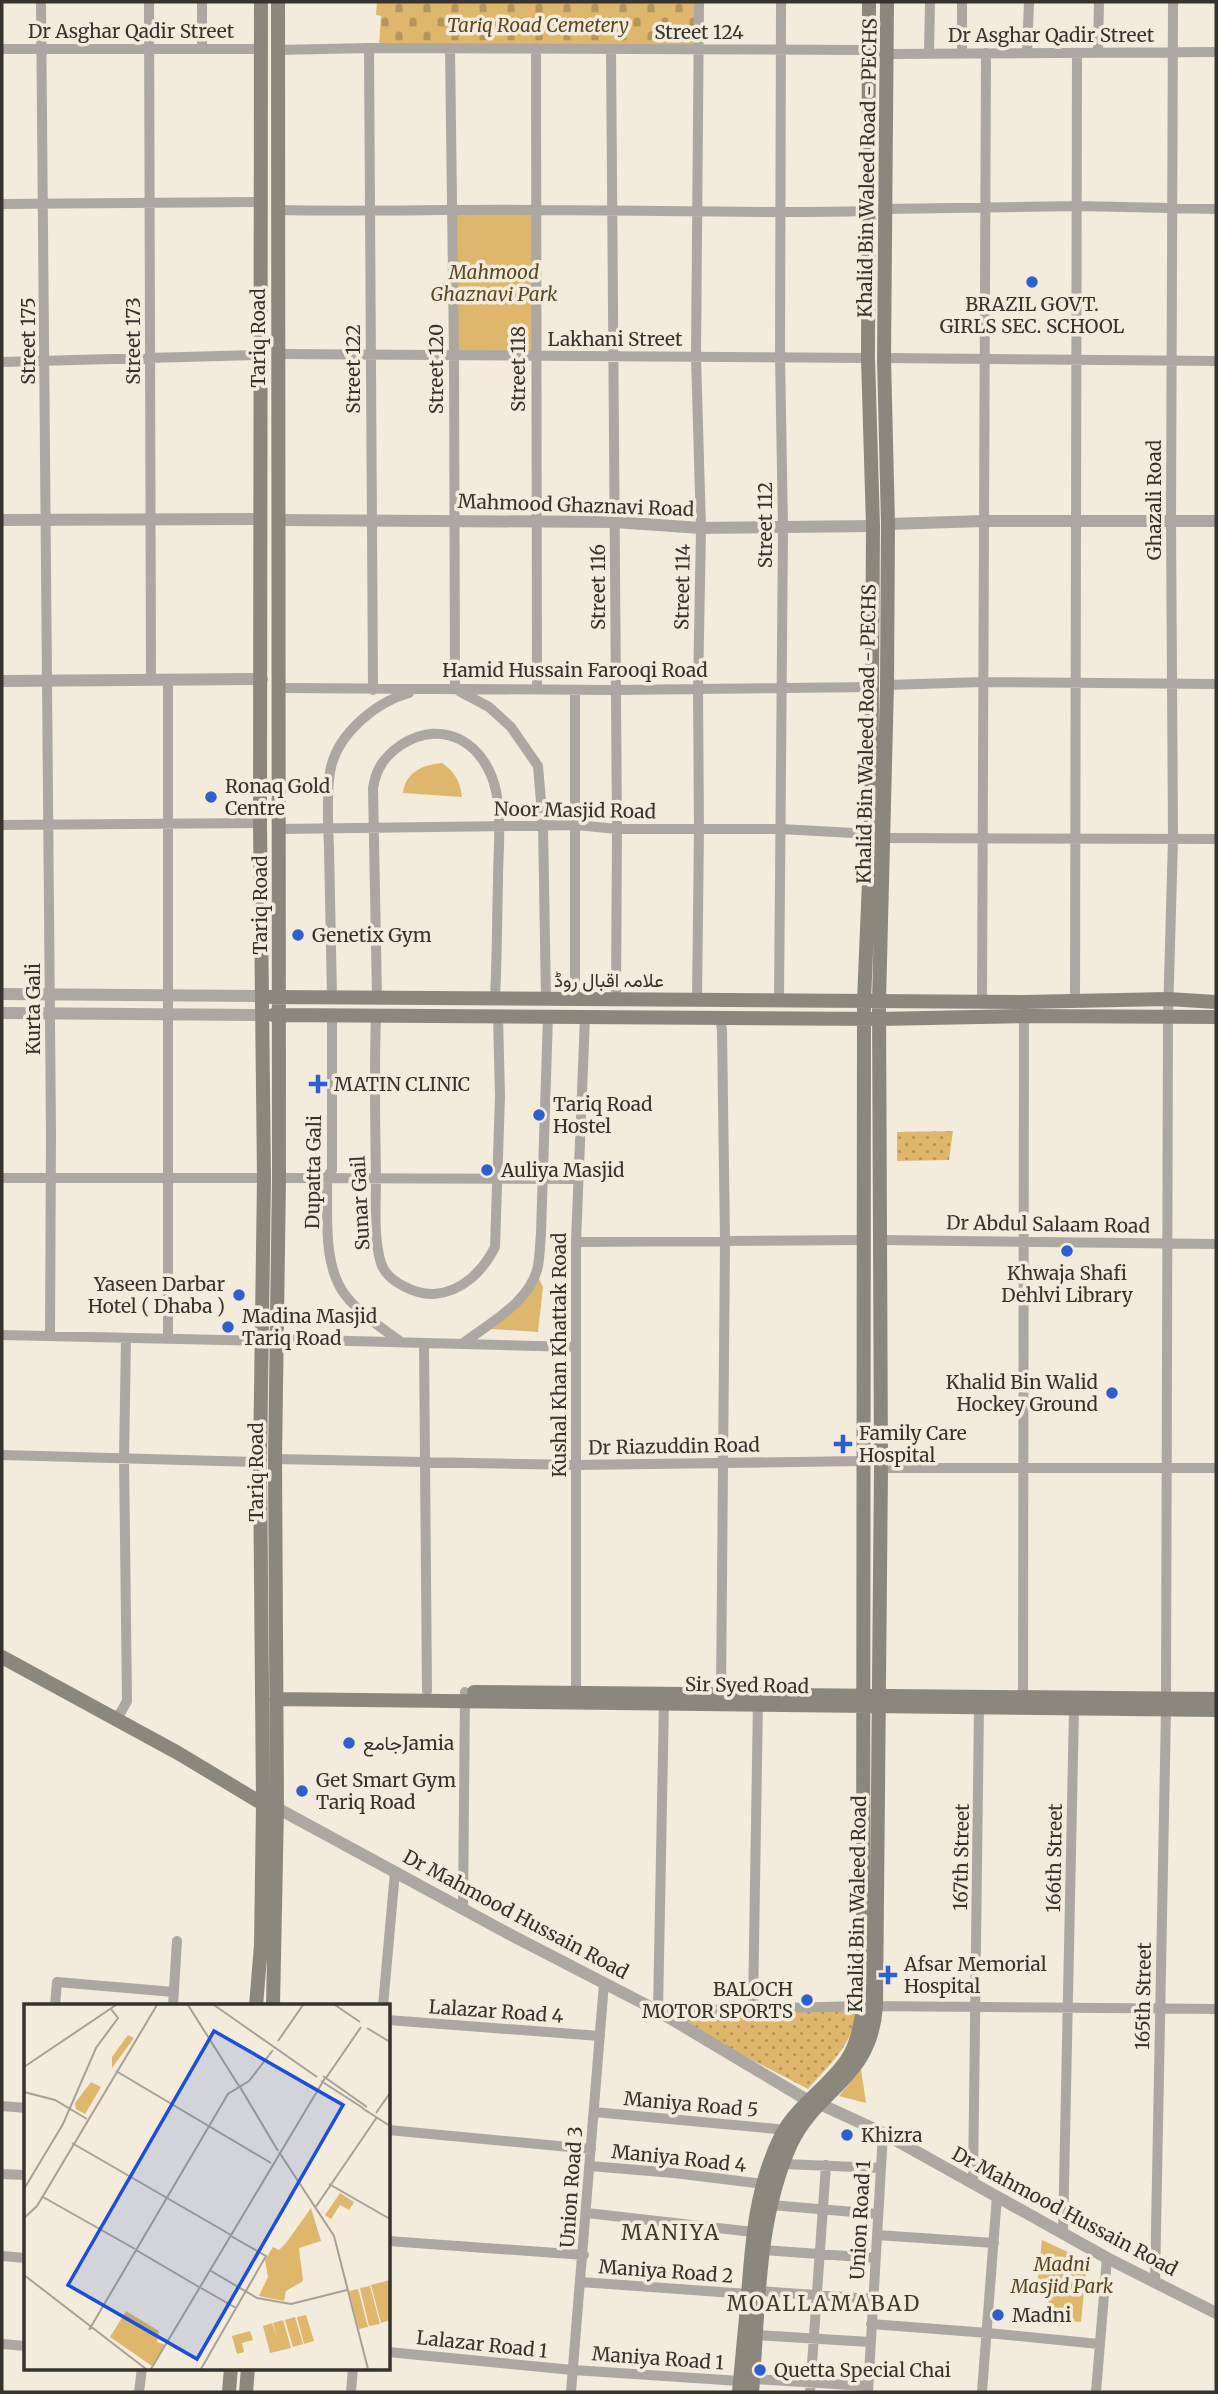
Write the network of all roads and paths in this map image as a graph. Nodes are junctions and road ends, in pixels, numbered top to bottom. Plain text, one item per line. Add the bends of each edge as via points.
1 (41, 2) edge
2 (149, 2) edge
3 (202, 2) edge
4 (261, 2) edge
5 (278, 2) edge
6 (699, 2) edge
7 (781, 2) edge
8 (869, 2) edge
9 (887, 2) edge
10 (930, 2) edge
11 (962, 2) edge
12 (1029, 2) edge
13 (1099, 2) edge
14 (1173, 2) edge
15 (149, 48) junction
16 (369, 48) junction
17 (450, 48) junction
18 (536, 48) junction
19 (2, 49) edge
20 (41, 49) junction
21 (202, 49) junction
22 (261, 49) junction
23 (611, 49) junction
24 (699, 49) junction
25 (780, 49) junction
26 (277, 50) junction
27 (868, 50) junction
28 (1077, 52) junction
29 (1098, 52) junction
30 (1173, 52) junction
31 (1216, 52) edge
32 (929, 53) junction
33 (962, 53) junction
34 (986, 53) junction
35 (1027, 53) junction
36 (887, 54) junction
37 (261, 202) junction
38 (149, 203) junction
39 (2, 204) edge
40 (44, 204) junction
41 (985, 206) junction
42 (1077, 206) junction
43 (885, 209) junction
44 (1172, 209) junction
45 (1216, 209) edge
46 (277, 210) junction
47 (536, 210) junction
48 (611, 211) junction
49 (868, 211) junction
50 (452, 212) junction
51 (699, 212) junction
52 (370, 213) junction
53 (780, 213) junction
54 (278, 354) junction
55 (260, 355) junction
56 (370, 355) junction
57 (454, 355) junction
58 (536, 356) junction
59 (613, 356) junction
60 (696, 357) junction
61 (780, 357) junction
62 (150, 358) junction
63 (868, 358) junction
64 (884, 358) junction
65 (45, 360) junction
66 (985, 360) junction
67 (1076, 361) junction
68 (1171, 361) junction
69 (1216, 361) edge
70 (2, 362) edge
71 (150, 519) junction
72 (260, 519) junction
73 (2, 520) edge
74 (47, 520) junction
75 (278, 520) junction
76 (372, 521) junction
77 (453, 521) junction
78 (535, 521) junction
79 (984, 521) junction
80 (1076, 521) junction
81 (1171, 521) junction
82 (1216, 521) edge
83 (615, 522) junction
84 (888, 524) junction
85 (873, 526) junction
86 (701, 528) junction
87 (783, 528) junction
88 (261, 679) junction
89 (150, 680) junction
90 (168, 680) junction
91 (2, 681) edge
92 (48, 681) junction
93 (983, 682) junction
94 (1076, 682) junction
95 (1172, 684) junction
96 (1216, 684) edge
97 (887, 685) junction
98 (872, 687) junction
99 (279, 688) junction
100 (455, 689) junction
101 (537, 689) junction
102 (781, 689) junction
103 (373, 690) junction
104 (422, 690) junction
105 (575, 690) junction
106 (615, 690) junction
107 (698, 690) junction
108 (260, 823) junction
109 (169, 824) junction
110 (2, 825) edge
111 (49, 825) junction
112 (543, 825) junction
113 (576, 825) junction
114 (499, 826) junction
115 (328, 827) junction
116 (375, 828) junction
117 (279, 829) junction
118 (617, 829) junction
119 (699, 829) junction
120 (781, 829) junction
121 (877, 836) junction
122 (983, 838) junction
123 (1075, 838) junction
124 (1173, 839) junction
125 (1216, 839) edge
126 (2, 994) edge
127 (50, 995) junction
128 (168, 996) junction
129 (262, 996) junction
130 (280, 997) junction
131 (332, 997) junction
132 (377, 997) junction
133 (495, 998) junction
134 (546, 999) junction
135 (575, 999) junction
136 (616, 999) junction
137 (1168, 999) junction
138 (697, 1000) junction
139 (779, 1000) junction
140 (1075, 1000) junction
141 (871, 1001) junction
142 (982, 1002) junction
143 (1216, 1002) edge
144 (1024, 1009) junction
145 (2, 1013) edge
146 (50, 1013) junction
147 (168, 1014) junction
148 (262, 1015) junction
149 (279, 1015) junction
150 (332, 1015) junction
151 (376, 1016) junction
152 (498, 1016) junction
153 (548, 1016) junction
154 (1168, 1016) junction
155 (585, 1017) junction
156 (1216, 1017) edge
157 (720, 1018) junction
158 (871, 1019) junction
159 (2, 1178) edge
160 (51, 1178) junction
161 (169, 1178) junction
162 (264, 1178) junction
163 (279, 1178) junction
164 (327, 1178) junction
165 (376, 1178) junction
166 (498, 1178) junction
167 (577, 1179) junction
168 (541, 1180) junction
169 (872, 1240) junction
170 (725, 1241) junction
171 (1024, 1241) junction
172 (576, 1242) junction
173 (1168, 1243) junction
174 (1216, 1244) edge
175 (2, 1335) edge
176 (50, 1336) junction
177 (126, 1338) junction
178 (168, 1339) junction
179 (269, 1340) junction
180 (401, 1342) junction
181 (424, 1343) junction
182 (462, 1344) junction
183 (576, 1347) junction
184 (2, 1455) edge
185 (124, 1458) junction
186 (268, 1460) junction
187 (862, 1461) junction
188 (425, 1462) junction
189 (722, 1464) junction
190 (577, 1465) junction
191 (1022, 1467) junction
192 (1166, 1467) junction
193 (881, 1468) junction
194 (1216, 1468) edge
195 (2, 1657) edge
196 (427, 1691) junction
197 (576, 1693) junction
198 (276, 1694) junction
199 (722, 1694) junction
200 (862, 1696) junction
201 (879, 1696) junction
202 (465, 1697) junction
203 (1023, 1697) junction
204 (664, 1699) junction
205 (1216, 1699) edge
206 (758, 1700) junction
207 (1001, 1702) junction
208 (1138, 1704) junction
209 (1166, 1704) junction
210 (979, 1707) junction
211 (1074, 1709) junction
212 (1216, 1710) edge
213 (115, 1718) junction
214 (862, 1728) junction
215 (878, 1728) junction
216 (270, 1806) junction
217 (395, 1872) junction
218 (463, 1909) junction
219 (177, 1941) dead end
220 (604, 1983) junction
221 (174, 1992) junction
222 (55, 2004) edge
223 (173, 2004) edge
224 (256, 2004) edge
225 (272, 2004) edge
226 (383, 2004) edge
227 (869, 2006) junction
228 (977, 2006) junction
229 (753, 2008) junction
230 (1070, 2008) junction
231 (1160, 2008) junction
232 (1216, 2009) edge
233 (658, 2011) junction
234 (390, 2020) edge
235 (600, 2036) junction
236 (813, 2102) junction
237 (2, 2106) edge
238 (24, 2108) edge
239 (594, 2112) junction
240 (390, 2130) edge
241 (783, 2132) junction
242 (883, 2133) junction
243 (592, 2149) junction
244 (784, 2164) junction
245 (826, 2165) junction
246 (590, 2166) junction
247 (880, 2168) junction
248 (2, 2174) edge
249 (24, 2175) edge
250 (973, 2183) junction
251 (764, 2185) junction
252 (997, 2196) junction
253 (771, 2205) junction
254 (823, 2210) junction
255 (587, 2213) junction
256 (878, 2214) junction
257 (752, 2232) junction
258 (1063, 2234) junction
259 (877, 2235) junction
260 (390, 2241) edge
261 (994, 2243) junction
262 (763, 2250) junction
263 (819, 2254) junction
264 (584, 2255) junction
265 (2, 2256) edge
266 (24, 2258) edge
267 (875, 2258) junction
268 (1107, 2258) junction
269 (581, 2282) junction
270 (1155, 2282) junction
271 (754, 2292) junction
272 (816, 2295) junction
273 (873, 2299) junction
274 (1216, 2313) edge
275 (871, 2324) junction
276 (988, 2333) junction
277 (756, 2335) junction
278 (814, 2340) junction
279 (870, 2342) junction
280 (2, 2344) edge
281 (1099, 2344) junction
282 (24, 2346) edge
283 (390, 2352) edge
284 (142, 2370) edge
285 (231, 2370) edge
286 (248, 2370) edge
287 (353, 2370) edge
288 (573, 2370) junction
289 (746, 2386) edge
290 (810, 2387) edge
291 (868, 2389) edge
292 (139, 2392) edge
293 (229, 2392) edge
294 (246, 2392) edge
295 (351, 2392) edge
296 (571, 2392) edge
297 (982, 2392) edge
298 (1097, 2392) edge

1 - 20 street, Street 175
2 - 15 street, Street 173
3 - 21 street
4 - 22 main road, Tariq Road
5 - 26 main road, Tariq Road
6 - 24 street, Street 114
7 - 25 street, Street 112
8 - 27 main road, Khalid Bin Waleed Road - PECHS
9 - 36 main road, Khalid Bin Waleed Road - PECHS
10 - 32 street
11 - 33 street
12 - 35 street
13 - 29 street
14 - 30 street, Ghazali Road
15 - 20 street, Dr Asghar Qadir Street
15 - 21 street, Dr Asghar Qadir Street
15 - 38 street, Street 173
16 - 17 street, Street 124
16 - 26 street, Street 124
16 - 52 street, Street 122
17 - 18 street, Street 124
17 - 50 street, Street 120
18 - 23 street, Street 124
18 - 47 street, Street 118
19 - 20 street, Dr Asghar Qadir Street
20 - 40 street, Street 175
21 - 22 street, Dr Asghar Qadir Street
22 - 37 main road, Tariq Road
23 - 24 street, Street 124
23 - 48 street, Street 116
24 - 25 street, Street 124
24 - 51 street, Street 114
25 - 27 street, Street 124
25 - 53 street, Street 112
26 - 46 main road, Tariq Road
27 - 36 street, Dr Asghar Qadir Street
27 - 49 main road, Khalid Bin Waleed Road - PECHS
28 - 29 street, Dr Asghar Qadir Street
28 - 35 street, Dr Asghar Qadir Street
28 - 42 street
29 - 30 street, Dr Asghar Qadir Street
30 - 31 street, Dr Asghar Qadir Street
30 - 44 street, Ghazali Road
32 - 33 street, Dr Asghar Qadir Street
32 - 36 street, Dr Asghar Qadir Street
33 - 34 street, Dr Asghar Qadir Street
34 - 35 street, Dr Asghar Qadir Street
34 - 41 street
36 - 43 main road, Khalid Bin Waleed Road - PECHS
37 - 38 street
37 - 55 main road, Tariq Road
38 - 40 street
38 - 62 street, Street 173
39 - 40 street
40 - 65 street, Street 175
41 - 42 street
41 - 43 street
41 - 66 street
42 - 44 street
42 - 67 street
43 - 64 main road, Khalid Bin Waleed Road - PECHS
44 - 45 street
44 - 68 street, Ghazali Road
46 - 52 street
46 - 54 main road, Tariq Road
47 - 48 street
47 - 50 street
47 - 58 street, Street 118
48 - 51 street
48 - 59 street, Street 116
49 - 53 street
49 - 63 main road, Khalid Bin Waleed Road - PECHS
50 - 52 street
50 - 57 street, Street 120
51 - 53 street
51 - 60 street, Street 114
52 - 56 street, Street 122
53 - 61 street, Street 112
54 - 56 street, Lakhani Street
54 - 75 main road, Tariq Road
55 - 62 street
55 - 72 main road, Tariq Road
56 - 57 street, Lakhani Street
56 - 76 street, Street 122
57 - 58 street, Lakhani Street
57 - 77 street, Street 120
58 - 59 street, Lakhani Street
58 - 78 street, Street 118
59 - 60 street, Lakhani Street
59 - 83 street, Street 116
60 - 61 street, Lakhani Street
60 - 86 street, Street 114
61 - 63 street, Lakhani Street
61 - 87 street, Street 112
62 - 65 street
62 - 71 street, Street 173
63 - 85 main road, Khalid Bin Waleed Road - PECHS
64 - 66 street
64 - 84 main road, Khalid Bin Waleed Road - PECHS
65 - 70 street
65 - 74 street, Street 175
66 - 67 street
66 - 79 street
67 - 68 street
67 - 80 street
68 - 69 street
68 - 81 street, Ghazali Road
71 - 72 street
71 - 74 street
71 - 89 street, Street 173
72 - 88 main road, Tariq Road
73 - 74 street
74 - 92 street, Street 175
75 - 76 street, Mahmood Ghaznavi Road
75 - 99 main road, Tariq Road
76 - 77 street, Mahmood Ghaznavi Road
76 - 103 street, Street 122
77 - 78 street, Mahmood Ghaznavi Road
77 - 100 street, Street 120
78 - 83 street, Mahmood Ghaznavi Road
78 - 101 street, Street 118
79 - 80 street
79 - 84 street
79 - 93 street
80 - 81 street
80 - 94 street
81 - 82 street
81 - 95 street, Ghazali Road
83 - 86 street, Mahmood Ghaznavi Road
83 - 106 street, Street 116
84 - 97 main road, Khalid Bin Waleed Road - PECHS
85 - 87 street, Mahmood Ghaznavi Road
85 - 98 main road, Khalid Bin Waleed Road - PECHS
86 - 87 street, Mahmood Ghaznavi Road
86 - 107 street, Street 114
87 - 102 street, Street 112
88 - 90 street
88 - 108 main road, Tariq Road
89 - 90 street
89 - 92 street
90 - 109 street
91 - 92 street
92 - 111 street, Kurta Gali
93 - 94 street
93 - 97 street
93 - 122 street
94 - 95 street
94 - 123 street
95 - 96 street
95 - 124 street, Ghazali Road
97 - 121 main road, Khalid Bin Waleed Road - PECHS
98 - 102 street, Hamid Hussain Farooqi Road
98 - 121 main road, Khalid Bin Waleed Road - PECHS
99 - 103 street, Hamid Hussain Farooqi Road
99 - 117 main road, Tariq Road
100 - 101 street, Hamid Hussain Farooqi Road
100 - 104 street, Hamid Hussain Farooqi Road
100 - 112 street via 489,707 529,751 538,766
101 - 105 street, Hamid Hussain Farooqi Road
102 - 107 street, Hamid Hussain Farooqi Road
102 - 120 street, Street 112
103 - 104 street, Hamid Hussain Farooqi Road
104 - 115 street via 398,696 376,709 339,745 330,768
105 - 106 street, Hamid Hussain Farooqi Road
105 - 113 street
106 - 107 street, Hamid Hussain Farooqi Road
106 - 118 street, Street 116
107 - 119 street, Street 114
108 - 109 street
108 - 129 main road, Tariq Road
109 - 111 street
109 - 128 street
110 - 111 street
111 - 127 street, Kurta Gali
112 - 113 street, Noor Masjid Road
112 - 114 street, Noor Masjid Road
112 - 134 street
113 - 118 street, Noor Masjid Road
113 - 135 street
114 - 116 street, Noor Masjid Road
114 - 116 street via 488,767 470,745 442,732 417,736 382,762 373,788
114 - 133 street
115 - 116 street, Noor Masjid Road
115 - 117 street, Noor Masjid Road
115 - 131 street
116 - 132 street
117 - 130 main road, Tariq Road
118 - 119 street, Noor Masjid Road
118 - 136 street, Street 116
119 - 120 street, Noor Masjid Road
119 - 138 street, Street 114
120 - 121 street, Noor Masjid Road
120 - 139 street, Street 112
121 - 122 street, Noor Masjid Road
121 - 141 main road, Khalid Bin Waleed Road - PECHS
122 - 123 street, Noor Masjid Road
122 - 142 street
123 - 124 street, Noor Masjid Road
123 - 140 street
124 - 125 street, Noor Masjid Road
124 - 137 street, Ghazali Road
126 - 127 street, علامہ اقبال روڈ
127 - 128 street, علامہ اقبال روڈ
127 - 146 street, Kurta Gali
128 - 129 street, علامہ اقبال روڈ
128 - 147 street
129 - 130 main road, علامہ اقبال روڈ
129 - 148 main road, Tariq Road
130 - 131 main road, علامہ اقبال روڈ
130 - 149 main road, Tariq Road
131 - 132 main road, علامہ اقبال روڈ
132 - 133 main road, علامہ اقبال روڈ
133 - 134 main road, علامہ اقبال روڈ
134 - 135 main road, علامہ اقبال روڈ
135 - 136 main road, علامہ اقبال روڈ
136 - 138 main road, علامہ اقبال روڈ
137 - 140 main road, علامہ اقبال روڈ
137 - 143 main road, علامہ اقبال روڈ
137 - 154 street, Ghazali Road
138 - 139 main road, علامہ اقبال روڈ
139 - 141 main road, علامہ اقبال روڈ
140 - 144 main road, علامہ اقبال روڈ
141 - 142 main road, علامہ اقبال روڈ
141 - 158 main road, Khalid Bin Waleed Road - PECHS
142 - 144 main road, علامہ اقبال روڈ
144 - 154 main road, علامہ اقبال روڈ
144 - 158 main road, علامہ اقبال روڈ
144 - 171 street
145 - 146 street, علامہ اقبال روڈ
146 - 147 street, علامہ اقبال روڈ
146 - 160 street, Kurta Gali
147 - 148 street, علامہ اقبال روڈ
147 - 161 street
148 - 149 main road, علامہ اقبال روڈ
148 - 162 main road, Tariq Road
149 - 150 main road, علامہ اقبال روڈ
149 - 163 main road, Tariq Road
150 - 151 main road, علامہ اقبال روڈ
150 - 164 street, Dupatta Gali via 332,1170
151 - 152 main road, علامہ اقبال روڈ
151 - 165 street, Sunar Gail
152 - 153 main road, علامہ اقبال روڈ
152 - 166 street, Sunar Gail
153 - 155 main road, علامہ اقبال روڈ
153 - 168 street
154 - 156 main road, علامہ اقبال روڈ
154 - 173 street, Ghazali Road
155 - 157 main road, علامہ اقبال روڈ
155 - 167 street, Kushal Khan Khattak Road
157 - 158 main road, علامہ اقبال روڈ
157 - 170 street
158 - 169 main road, Khalid Bin Waleed Road - PECHS
159 - 160 street
160 - 161 street
160 - 176 street, Kurta Gali
161 - 162 street
161 - 178 street
162 - 179 main road, Tariq Road
163 - 164 street
163 - 179 main road, Tariq Road
164 - 165 street
164 - 180 street, Dupatta Gali via 330,1264 335,1279 360,1310
165 - 166 street
165 - 166 street, Sunar Gail via 381,1265 406,1287 431,1294 461,1285 487,1262 495,1247
166 - 168 street
167 - 168 street
167 - 172 street, Kushal Khan Khattak Road
168 - 182 street via 537,1269 524,1293
169 - 170 street, Dr Abdul Salaam Road
169 - 171 street, Dr Abdul Salaam Road
169 - 187 main road, Khalid Bin Waleed Road - PECHS
169 - 193 main road, Khalid Bin Waleed Road - PECHS
170 - 172 street, Dr Abdul Salaam Road
170 - 189 street
171 - 173 street, Dr Abdul Salaam Road
171 - 191 street
172 - 183 street, Kushal Khan Khattak Road
173 - 174 street, Dr Abdul Salaam Road
173 - 192 street, 165th Street
175 - 176 street
176 - 177 street
177 - 178 street
177 - 185 street
178 - 179 street
179 - 180 street
179 - 186 main road, Tariq Road
180 - 181 street
181 - 182 street
181 - 188 street
182 - 183 street
183 - 190 street, Kushal Khan Khattak Road
184 - 185 street, Dr Riazuddin Road
185 - 186 street, Dr Riazuddin Road
185 - 213 street via 127,1701
186 - 188 street, Dr Riazuddin Road
186 - 198 main road, Tariq Road
186 - 216 main road, Tariq Road
187 - 189 street, Dr Riazuddin Road
187 - 200 main road, Khalid Bin Waleed Road
188 - 190 street, Dr Riazuddin Road
188 - 196 street
189 - 190 street, Dr Riazuddin Road
189 - 199 street
190 - 197 street, Kushal Khan Khattak Road
191 - 192 street
191 - 193 street
191 - 203 street
192 - 194 street
192 - 209 street, 165th Street
193 - 201 main road, Khalid Bin Waleed Road
195 - 213 main road, Dr Mahmood Hussain Road
196 - 198 main road, Sir Syed Road
196 - 202 main road, Sir Syed Road
197 - 202 main road, Sir Syed Road
197 - 204 main road, Sir Syed Road
198 - 202 main road, Sir Syed Road
198 - 216 main road, Tariq Road
199 - 204 main road, Sir Syed Road
199 - 206 main road, Sir Syed Road
200 - 201 main road, Sir Syed Road
200 - 201 main road via 870,1690
200 - 206 main road, Sir Syed Road
200 - 214 main road, Khalid Bin Waleed Road
201 - 207 main road, Sir Syed Road
201 - 210 main road, Sir Syed Road
201 - 215 main road, Khalid Bin Waleed Road
202 - 204 main road, Sir Syed Road
202 - 218 street
203 - 207 main road, Sir Syed Road
203 - 208 main road, Sir Syed Road
204 - 206 main road, Sir Syed Road
204 - 233 street
205 - 209 main road, Sir Syed Road
206 - 229 street
207 - 210 main road, Sir Syed Road
207 - 211 main road, Sir Syed Road
208 - 209 main road, Sir Syed Road
208 - 211 main road, Sir Syed Road
209 - 212 main road, Sir Syed Road
209 - 231 street, 165th Street
210 - 228 street, 167th Street
211 - 230 street, 166th Street
213 - 216 main road, Dr Mahmood Hussain Road
214 - 215 main road
214 - 227 main road, Khalid Bin Waleed Road
215 - 227 main road, Khalid Bin Waleed Road
216 - 217 street, Dr Mahmood Hussain Road
216 - 224 main road
216 - 225 main road
217 - 218 street, Dr Mahmood Hussain Road
217 - 226 street
218 - 220 street, Dr Mahmood Hussain Road
219 - 221 street
220 - 233 street, Dr Mahmood Hussain Road
220 - 235 street, Union Road 3
221 - 222 street via 57,1982
221 - 223 street
227 - 228 street
227 - 229 street
227 - 236 main road, Khalid Bin Waleed Road via 845,2063
228 - 230 street
228 - 250 street, 167th Street
229 - 233 street
230 - 231 street
230 - 258 street, 166th Street
231 - 232 street
231 - 270 street, 165th Street
233 - 236 street, Dr Mahmood Hussain Road
234 - 235 street, Lalazar Road 4
235 - 239 street, Union Road 3
236 - 241 main road, Khalid Bin Waleed Road
236 - 242 street, Dr Mahmood Hussain Road
236 - 244 main road, Khalid Bin Waleed Road
237 - 238 street
239 - 241 street, Maniya Road 5
239 - 243 street, Union Road 3
240 - 243 street
241 - 251 main road, Khalid Bin Waleed Road
242 - 247 street, Union Road 1
242 - 250 street, Dr Mahmood Hussain Road
243 - 246 street, Union Road 3
244 - 245 street
244 - 253 main road, Khalid Bin Waleed Road
245 - 247 street
245 - 254 street
246 - 251 street, Maniya Road 4
246 - 255 street, Union Road 3
247 - 256 street, Union Road 1
248 - 249 street
250 - 252 street, Dr Mahmood Hussain Road
251 - 257 main road, Khalid Bin Waleed Road
252 - 258 street, Dr Mahmood Hussain Road
252 - 261 street
253 - 254 street
253 - 262 main road, Khalid Bin Waleed Road
254 - 256 street
254 - 263 street
255 - 257 street
255 - 264 street, Union Road 3
256 - 259 street, Union Road 1
257 - 271 main road, Khalid Bin Waleed Road
258 - 268 street, Dr Mahmood Hussain Road
259 - 261 street
259 - 267 street, Union Road 1
260 - 264 street
261 - 276 street
262 - 263 street
262 - 271 main road, Khalid Bin Waleed Road
263 - 267 street
263 - 272 street
264 - 269 street, Union Road 3
265 - 266 street
267 - 273 street, Union Road 1
268 - 270 street, Dr Mahmood Hussain Road
268 - 281 street
269 - 271 street, Maniya Road 2
269 - 288 street, Union Road 3
270 - 274 street, Dr Mahmood Hussain Road
271 - 272 street, Maniya Road 2
271 - 277 main road, Khalid Bin Waleed Road
271 - 289 main road, Khalid Bin Waleed Road
272 - 273 street, Maniya Road 2
272 - 278 street
273 - 275 street, Union Road 1
275 - 276 street
275 - 279 street, Union Road 1
276 - 281 street
276 - 297 street
277 - 278 street
277 - 289 main road, Khalid Bin Waleed Road
278 - 279 street
278 - 290 street
279 - 291 street, Union Road 1
280 - 282 street
281 - 298 street
283 - 288 street, Lalazar Road 1
284 - 292 street
285 - 293 main road
286 - 294 main road
287 - 295 street
288 - 289 street, Maniya Road 1
288 - 296 street, Union Road 3
289 - 290 street, Maniya Road 1
290 - 291 street, Maniya Road 1

